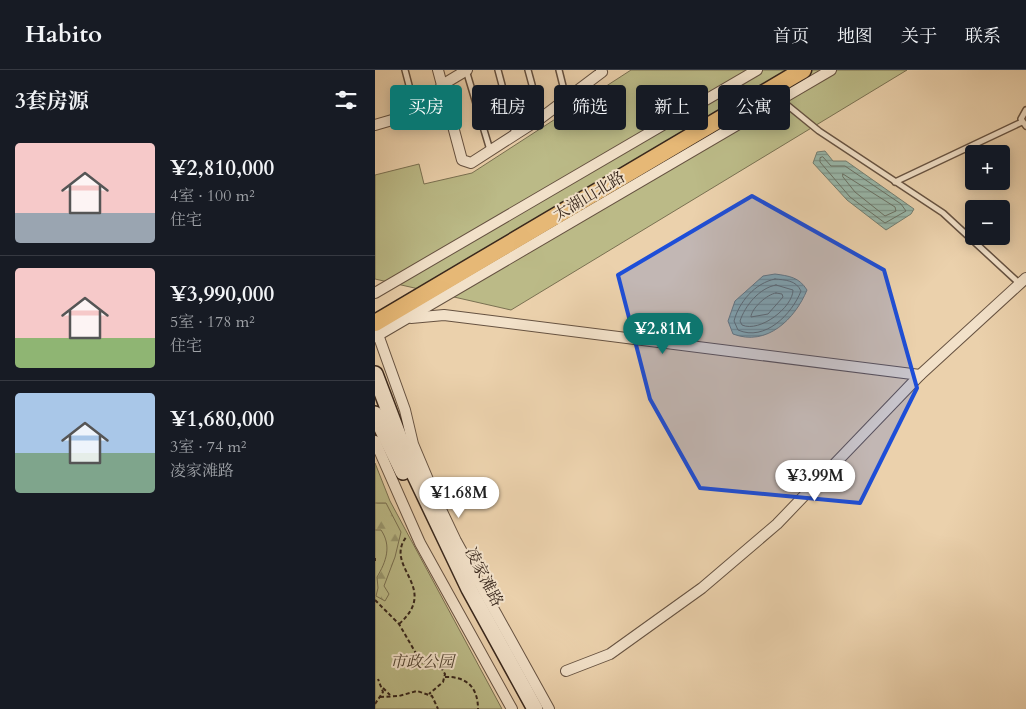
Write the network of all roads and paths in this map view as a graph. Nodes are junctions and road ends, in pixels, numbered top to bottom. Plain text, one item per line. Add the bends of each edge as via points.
1 (405, 70) edge
2 (438, 70) edge
3 (466, 70) edge
4 (498, 70) edge
5 (528, 70) edge
6 (559, 70) edge
7 (601, 70) edge
8 (757, 70) edge
9 (784, 70) edge
10 (803, 70) edge
11 (831, 70) edge
12 (409, 85) edge
13 (442, 85) joint
14 (532, 85) edge
15 (563, 85) edge
16 (585, 85) edge
17 (790, 94) edge
18 (790, 108) edge
19 (1026, 110) edge
20 (390, 121) edge
21 (1024, 124) edge
22 (375, 125) edge
23 (454, 130) edge
24 (522, 130) edge
25 (729, 130) edge
26 (515, 134) junction
27 (490, 151) junction
28 (895, 182) junction
29 (1023, 281) edge
30 (375, 292) edge
31 (375, 312) edge
32 (407, 318) junction
33 (376, 330) edge
34 (375, 374) edge
35 (920, 375) junction
36 (375, 414) edge
37 (375, 441) edge
38 (409, 534) dead end
39 (375, 558) edge
40 (375, 561) edge
41 (375, 600) edge
42 (376, 606) edge
43 (399, 624) junction
44 (566, 671) dead end
45 (445, 677) junction
46 (378, 679) dead end
47 (383, 688) junction
48 (429, 694) junction
49 (390, 695) junction
50 (381, 697) junction
51 (375, 704) edge
52 (438, 709) edge
53 (478, 709) edge
54 (512, 709) edge
55 (525, 709) edge
56 (535, 709) edge
57 (549, 709) edge

1 - 12 lane
2 - 13 street
3 - 13 street
3 - 27 lane
4 - 26 lane
5 - 14 lane
6 - 15 lane
7 - 16 street
8 - 30 street
9 - 31 main road, 太湖山北路
10 - 33 main road, 太湖山北路
11 - 17 street
18 - 28 lane
19 - 21 lane via 1021,116
20 - 22 street
21 - 28 lane
23 - 27 street via 462,160 471,163
24 - 26 street
25 - 32 street
26 - 27 street
28 - 29 lane via 943,213
29 - 35 street
32 - 33 street
32 - 35 street via 444,315
33 - 57 street via 405,410 413,444 437,501 456,542
34 - 56 main road, 凌家滩路 via 407,461 469,589
35 - 44 street via 777,524 702,588 610,654
36 - 55 main road, 凌家滩路 via 461,594
37 - 54 street via 420,543
38 - 43 path via 404,540 401,559 413,584 415,603
39 - 40 path
41 - 42 path
42 - 43 path
43 - 45 path via 421,662 442,669
45 - 48 path via 440,687
45 - 53 path via 463,679 471,684 476,692
46 - 47 path
47 - 49 path
47 - 50 path
48 - 49 path via 417,691
48 - 52 path
49 - 50 path
50 - 51 path

